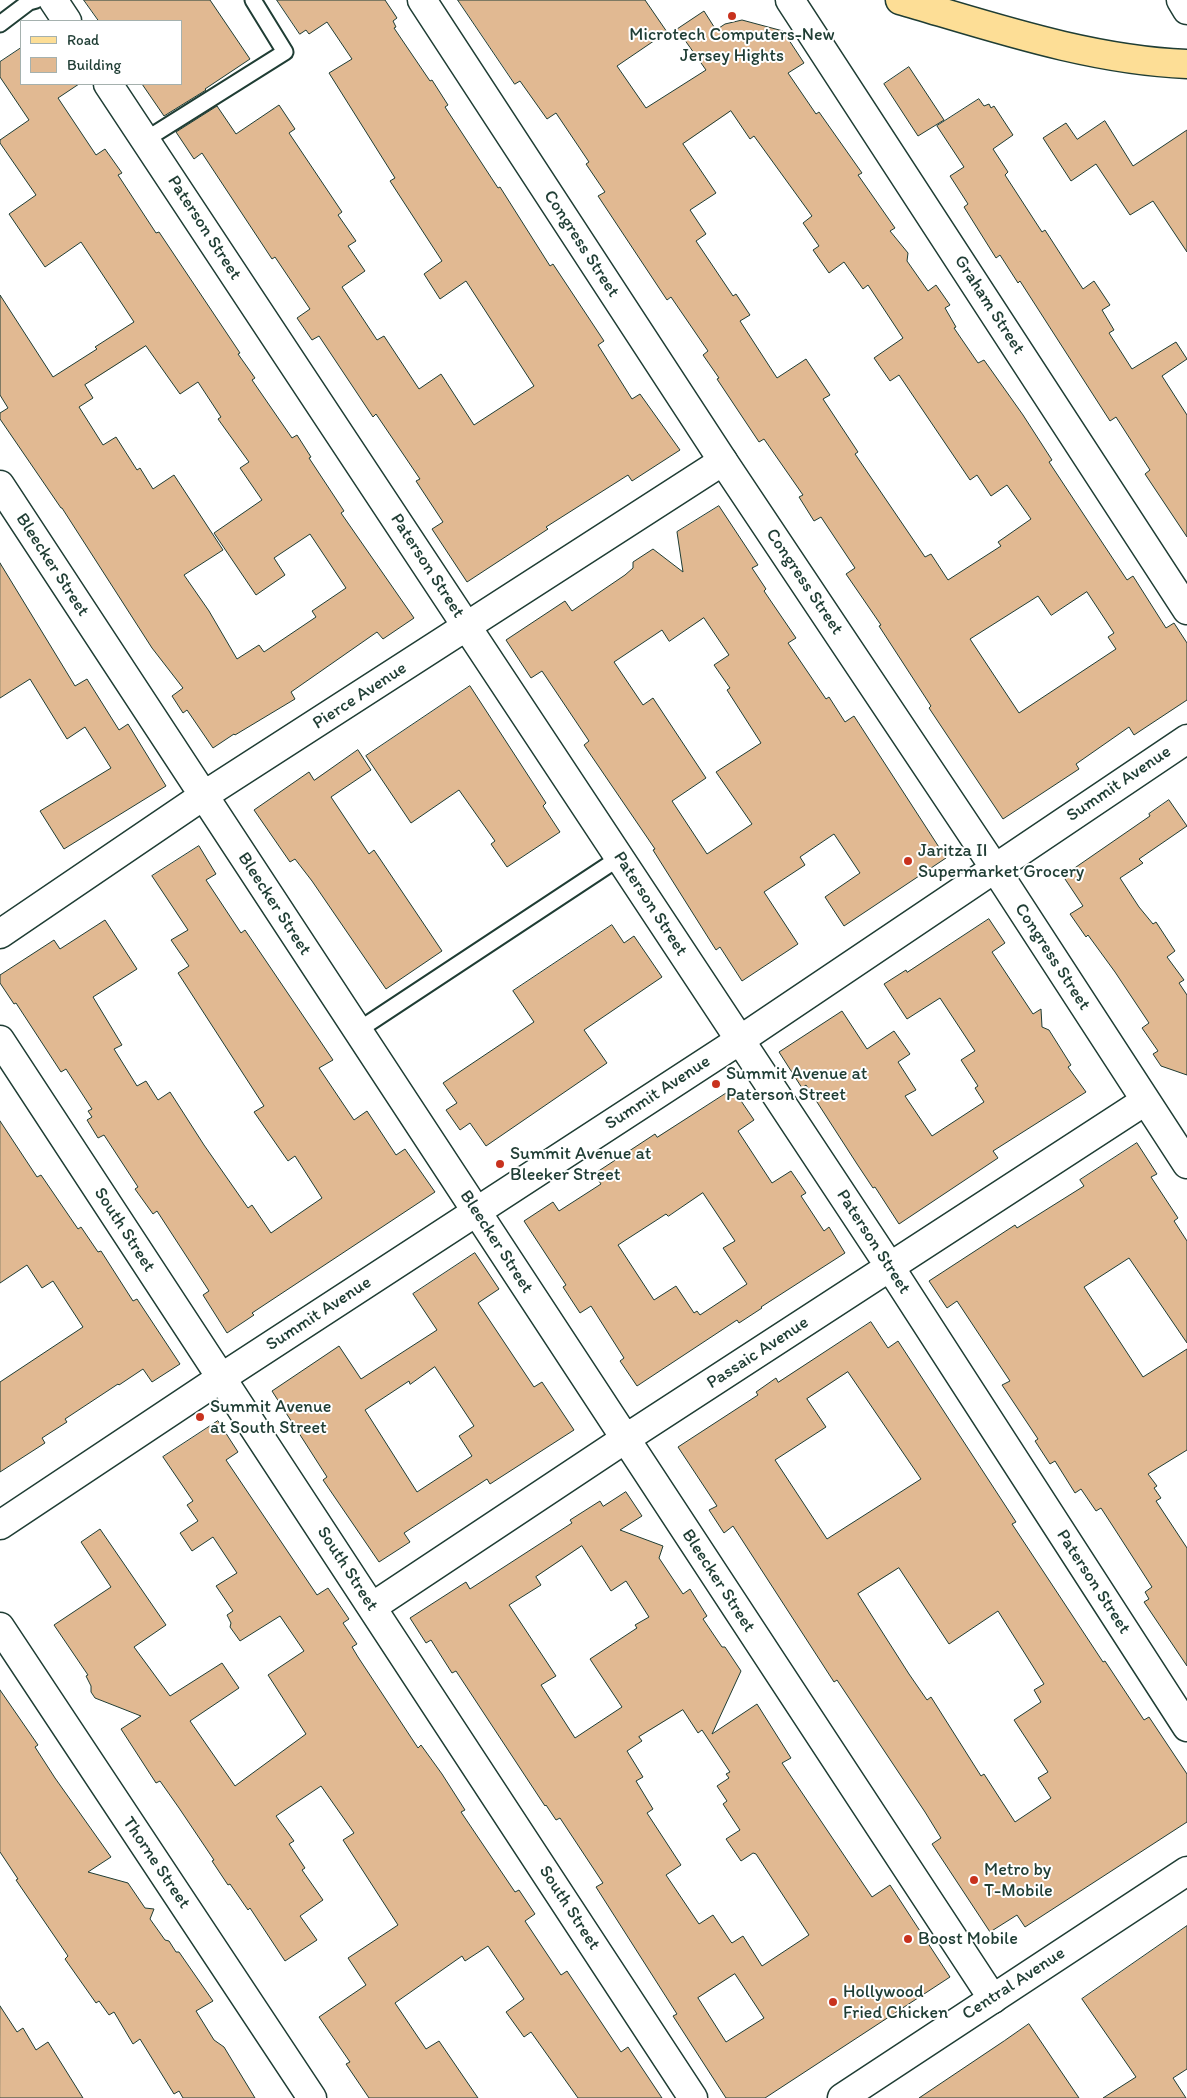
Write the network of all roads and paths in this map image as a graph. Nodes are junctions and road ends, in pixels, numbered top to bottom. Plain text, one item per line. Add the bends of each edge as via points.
1 (36, 0) edge
2 (53, 0) edge
3 (253, 0) edge
4 (422, 0) edge
5 (790, 0) edge
6 (900, 0) edge
7 (1181, 0) edge
8 (1187, 10) edge
9 (66, 20) edge
10 (0, 23) edge
11 (1187, 64) edge
12 (109, 85) edge
13 (146, 140) junction
14 (723, 461) junction
15 (0, 485) edge
16 (1187, 610) edge
17 (467, 627) junction
18 (1187, 738) edge
19 (203, 796) junction
20 (619, 858) junction
21 (994, 868) junction
22 (0, 934) edge
23 (357, 1031) junction
24 (0, 1040) edge
25 (740, 1040) junction
26 (1145, 1101) junction
27 (1187, 1164) edge
28 (476, 1212) junction
29 (890, 1267) junction
30 (221, 1378) junction
31 (625, 1439) junction
32 (0, 1525) edge
33 (372, 1607) junction
34 (0, 1627) edge
35 (1187, 1728) edge
36 (1187, 1871) edge
37 (993, 1999) junction
38 (312, 2098) edge
39 (693, 2098) edge
40 (842, 2098) edge

1 - 10 lane
2 - 9 street
3 - 13 lane via 285,52
4 - 14 street, Congress Street
5 - 16 street, Graham Street
6 - 11 main road via 1089,51 1160,63
7 - 8 street
12 - 13 street, Paterson Street
13 - 17 street, Paterson Street
14 - 17 street, Pierce Avenue
14 - 21 street, Congress Street
15 - 19 street, Bleecker Street
17 - 19 street, Pierce Avenue
17 - 20 street, Paterson Street
18 - 21 street, Summit Avenue
19 - 22 street, Pierce Avenue
19 - 23 street, Bleecker Street
20 - 23 lane
20 - 25 street, Paterson Street
21 - 25 street, Summit Avenue
21 - 26 street, Congress Street
23 - 28 street, Bleecker Street
24 - 30 street, South Street
25 - 28 street, Summit Avenue
25 - 29 street, Paterson Street
26 - 27 street, Congress Street
26 - 29 street, Passaic Avenue
28 - 30 street, Summit Avenue
28 - 31 street, Bleecker Street
29 - 31 street, Passaic Avenue
29 - 35 street, Paterson Street
30 - 32 street, Summit Avenue
30 - 33 street, South Street
31 - 33 street, Passaic Avenue
31 - 37 street, Bleecker Street
33 - 39 street, South Street
34 - 38 street, Thorne Street
36 - 37 street, Central Avenue
37 - 40 street, Central Avenue

